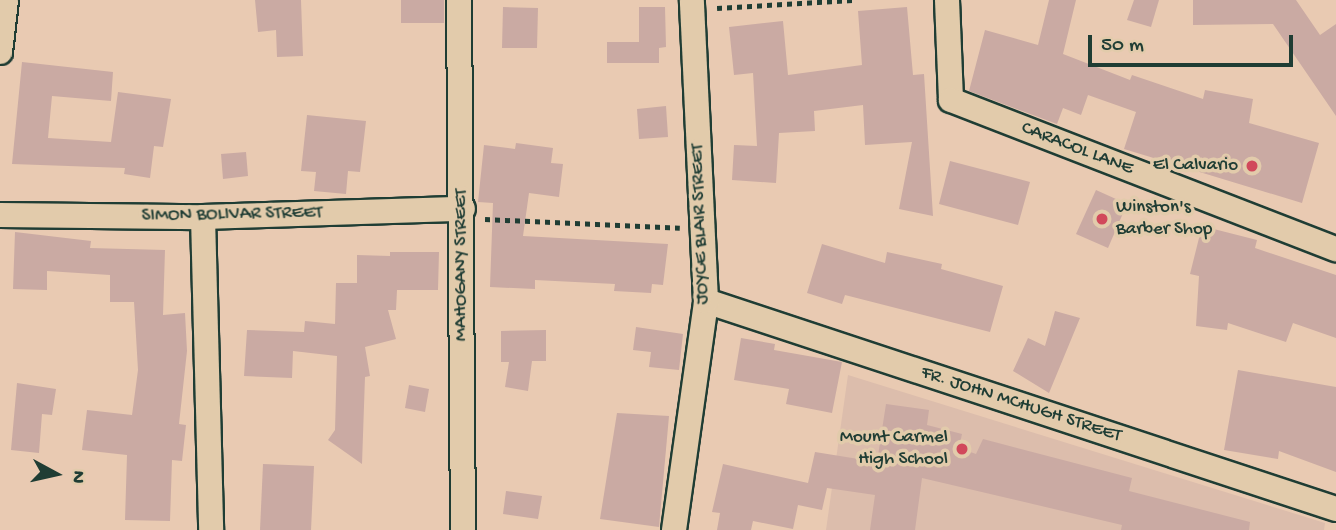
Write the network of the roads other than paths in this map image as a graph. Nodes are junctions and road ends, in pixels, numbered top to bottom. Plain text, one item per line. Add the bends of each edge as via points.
1 (6, 0) edge
2 (459, 0) edge
3 (947, 0) edge
4 (692, 5) edge
5 (0, 52) edge
6 (463, 213) junction
7 (0, 215) edge
8 (203, 217) junction
9 (1336, 249) edge
10 (706, 301) junction
11 (1336, 509) edge
12 (211, 530) edge
13 (463, 530) edge
14 (674, 530) edge

1 - 5 street
2 - 6 street, MAHOGANY STREET
3 - 9 street, CARACOL LANE via 951,100
4 - 10 street, JOYCE BLAIR STREET
6 - 8 street, SIMON BOLIVAR STREET
6 - 13 street, MAHOGANY STREET
7 - 8 street, SIMON BOLIVAR STREET
8 - 12 street
10 - 11 street, FR. JOHN MCHUGH STREET
10 - 14 street, JOYCE BLAIR STREET

